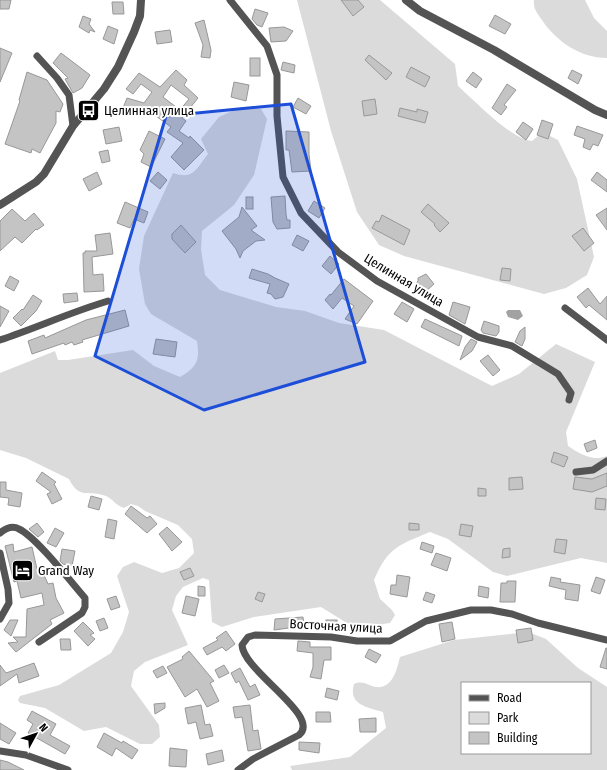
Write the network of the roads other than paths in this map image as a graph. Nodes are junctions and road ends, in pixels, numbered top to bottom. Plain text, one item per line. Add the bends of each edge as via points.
1 (141, 0) edge
2 (230, 0) edge
3 (406, 0) edge
4 (37, 56) dead end
5 (607, 115) edge
6 (73, 126) junction
7 (0, 205) edge
8 (108, 301) dead end
9 (565, 308) dead end
10 (0, 340) edge
11 (607, 340) edge
12 (569, 400) dead end
13 (607, 461) edge
14 (576, 472) dead end
15 (0, 533) edge
16 (0, 553) edge
17 (0, 619) edge
18 (607, 640) edge
19 (39, 642) dead end
20 (0, 751) edge
21 (68, 770) edge
22 (238, 770) edge

1 - 6 street via 140,16 118,67 104,89
2 - 12 street, Целинная улица via 267,46 277,75 277,116 283,177 301,213 338,252 377,281 478,337 512,346 558,374 571,393
3 - 5 street via 420,12 494,50
4 - 6 street via 69,95
6 - 7 street via 44,174
8 - 10 street
9 - 11 street
13 - 14 street via 593,470
15 - 19 street via 11,527 20,529 35,541 85,598 86,606 82,613
16 - 17 street via 9,603
18 - 22 street, Восточная улица via 491,610 471,610 434,618 390,641 289,635 248,637 242,645 245,656 293,706 300,715 304,727 299,735 253,759
20 - 21 street via 26,755

